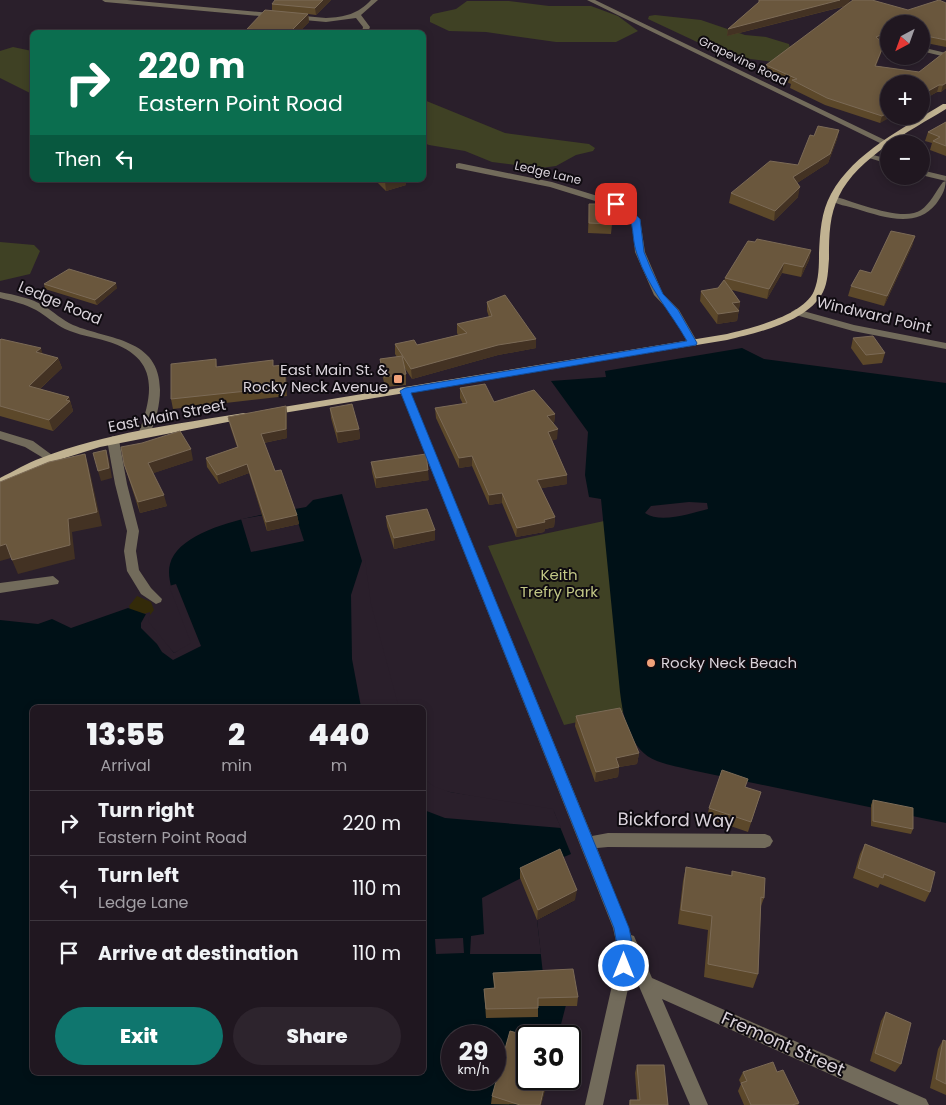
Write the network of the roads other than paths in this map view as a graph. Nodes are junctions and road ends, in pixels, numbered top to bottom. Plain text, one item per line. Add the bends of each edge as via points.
1 (105, 0) edge
2 (375, 0) edge
3 (590, 0) edge
4 (358, 16) junction
5 (366, 30) edge
6 (930, 52) edge
7 (946, 55) edge
8 (945, 108) edge
9 (900, 135) edge
10 (880, 140) edge
11 (880, 149) edge
12 (872, 156) junction
13 (880, 159) edge
14 (459, 166) dead end
15 (930, 175) edge
16 (946, 179) edge
17 (946, 184) edge
18 (833, 199) junction
19 (0, 295) edge
20 (796, 312) junction
21 (693, 343) junction
22 (946, 346) edge
23 (405, 391) junction
24 (145, 432) junction
25 (0, 435) edge
26 (113, 440) junction
27 (50, 458) junction
28 (0, 483) edge
29 (53, 581) dead end
30 (1, 583) edge
31 (156, 599) dead end
32 (765, 841) dead end
33 (587, 843) junction
34 (621, 928) junction
35 (646, 984) junction
36 (594, 1105) edge
37 (699, 1105) edge
38 (920, 1105) edge

1 - 4 street via 326,20
2 - 4 street
3 - 10 street, Grapevine Road
4 - 5 street via 368,27
6 - 7 street
8 - 9 main road, East Main Street
11 - 12 main road, East Main Street
12 - 13 street
12 - 18 main road, East Main Street via 854,170
14 - 21 street, Ledge Lane via 552,185 624,207 636,219 640,252 659,295 675,312
15 - 16 street
17 - 18 street via 923,212 914,216 900,217
18 - 20 main road, East Main Street via 827,216 817,296
19 - 24 street, Ledge Road via 35,305 70,327 123,343 145,359 157,382
20 - 21 main road, East Main Street via 746,332
20 - 22 street, Windward Point via 854,328
21 - 23 main road, East Main Street
23 - 24 main road, East Main Street
23 - 33 street
24 - 26 main road, East Main Street
25 - 27 street via 30,444
26 - 27 main road, East Main Street
26 - 31 street via 133,531 130,551 133,571 146,591
27 - 28 main road, East Main Street
29 - 30 street
32 - 33 street, Bickford Way via 608,840
33 - 34 street
34 - 35 street
34 - 36 street via 626,951 622,982
35 - 37 street
35 - 38 street, Fremont Street

